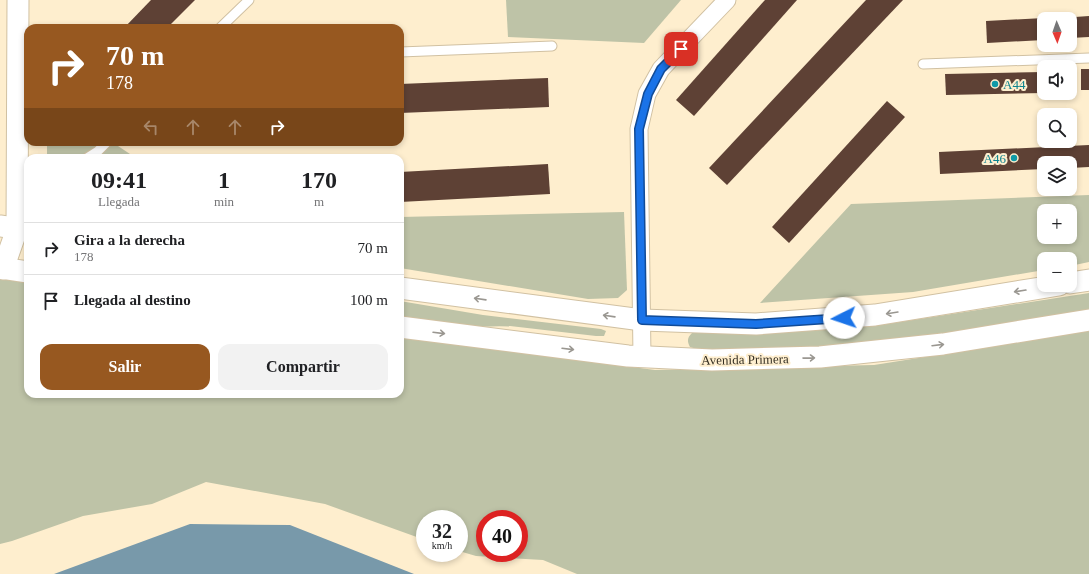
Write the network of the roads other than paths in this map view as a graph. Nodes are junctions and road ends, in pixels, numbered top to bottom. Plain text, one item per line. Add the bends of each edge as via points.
1 (18, 0) edge
2 (249, 0) edge
3 (727, 0) edge
4 (224, 24) edge
5 (552, 46) dead end
6 (404, 52) edge
7 (1089, 58) edge
8 (923, 64) dead end
9 (103, 146) edge
10 (93, 154) edge
11 (23, 190) edge
12 (15, 228) edge
13 (2, 268) edge
14 (24, 271) edge
15 (1089, 280) edge
16 (1077, 282) edge
17 (404, 289) edge
18 (1037, 289) edge
19 (642, 320) junction
20 (1089, 320) edge
21 (404, 327) edge
22 (642, 357) junction

1 - 11 street
2 - 4 lane
3 - 19 street via 661,69 648,94 639,129
5 - 6 lane
7 - 8 lane
9 - 10 lane
11 - 12 street
12 - 13 street
13 - 14 street
15 - 16 street
19 -> 17 street
18 -> 19 street via 875,315 756,324
19 - 22 street
22 -> 20 street, Avenida Primera via 712,360 820,358 943,344
21 -> 22 street, Avenida Primera

